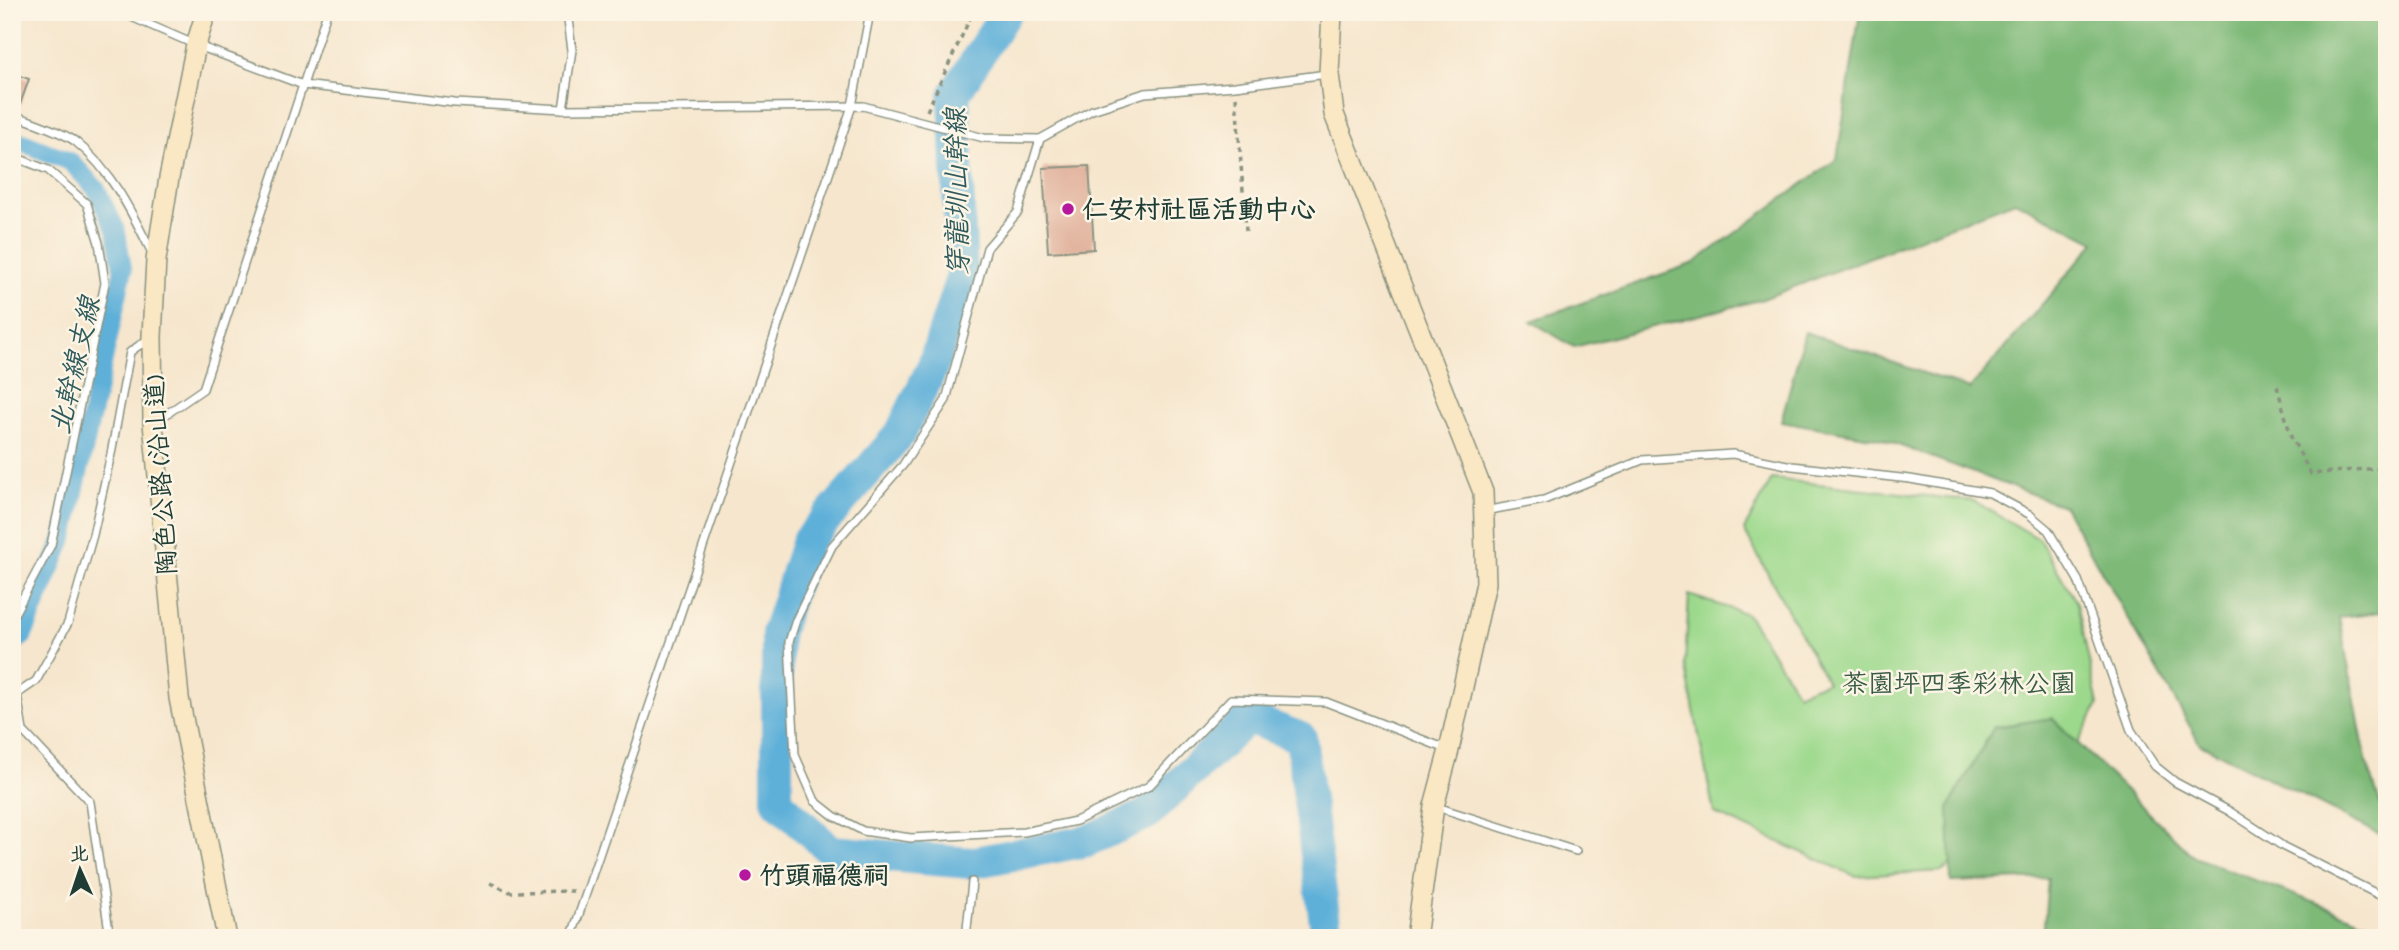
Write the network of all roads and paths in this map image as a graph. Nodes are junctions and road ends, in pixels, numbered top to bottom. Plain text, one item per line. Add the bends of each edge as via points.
1 (120, 12) edge
2 (206, 12) edge
3 (327, 12) edge
4 (567, 12) edge
5 (870, 12) edge
6 (973, 12) edge
7 (1332, 12) edge
8 (196, 45) junction
9 (1329, 74) junction
10 (303, 85) junction
11 (1235, 86) junction
12 (852, 106) junction
13 (563, 109) junction
14 (12, 114) edge
15 (922, 123) junction
16 (1040, 139) junction
17 (12, 156) edge
18 (1246, 232) dead end
19 (156, 260) junction
20 (152, 336) junction
21 (2277, 386) dead end
22 (153, 424) junction
23 (2387, 469) edge
24 (1482, 512) junction
25 (12, 618) edge
26 (15, 694) edge
27 (2387, 699) edge
28 (1449, 750) junction
29 (2387, 760) edge
30 (1434, 806) junction
31 (1576, 850) dead end
32 (972, 882) dead end
33 (490, 883) dead end
34 (588, 891) junction
35 (2387, 899) edge
36 (110, 938) edge
37 (228, 938) edge
38 (571, 938) edge
39 (966, 938) edge
40 (1416, 938) edge

1 - 8 lane
2 - 8 street, 陶色公路 (沿山道)
3 - 10 lane
4 - 13 lane via 572,50
5 - 12 lane
6 - 15 path
7 - 9 street
8 - 10 lane
8 - 19 street, 陶色公路 (沿山道)
9 - 11 lane
9 - 24 street via 1334,114 1483,492
10 - 13 lane via 455,103
10 - 22 lane via 203,389
11 - 16 lane via 1145,93 1092,110
11 - 18 path
12 - 13 lane
12 - 15 lane
12 - 34 lane
14 - 19 lane via 75,141 126,200
15 - 16 lane via 984,138
16 - 28 lane via 1018,212 987,248 946,400 903,465 832,546 796,620 789,642 795,755 816,801 863,831 911,838 1024,832 1076,821 1149,786 1231,699 1326,702
17 - 25 lane via 48,170 87,204 105,283 51,545
19 - 20 street, 陶色公路 (沿山道)
20 - 22 street, 陶色公路 (沿山道)
20 - 26 lane via 130,352 96,521 68,623 36,681
21 - 23 path via 2291,437 2311,474
22 - 37 street, 陶色公路 (沿山道) via 179,698
24 - 28 street via 1486,583
24 - 35 lane via 1544,500 1642,460 1733,454 1990,493 2048,530 2078,580 2131,730 2155,766 2284,847
26 - 36 lane via 23,731 90,802
27 - 29 lane via 2383,710
28 - 30 street
30 - 31 lane
30 - 40 street
32 - 39 lane
33 - 34 path via 510,892
34 - 38 lane

